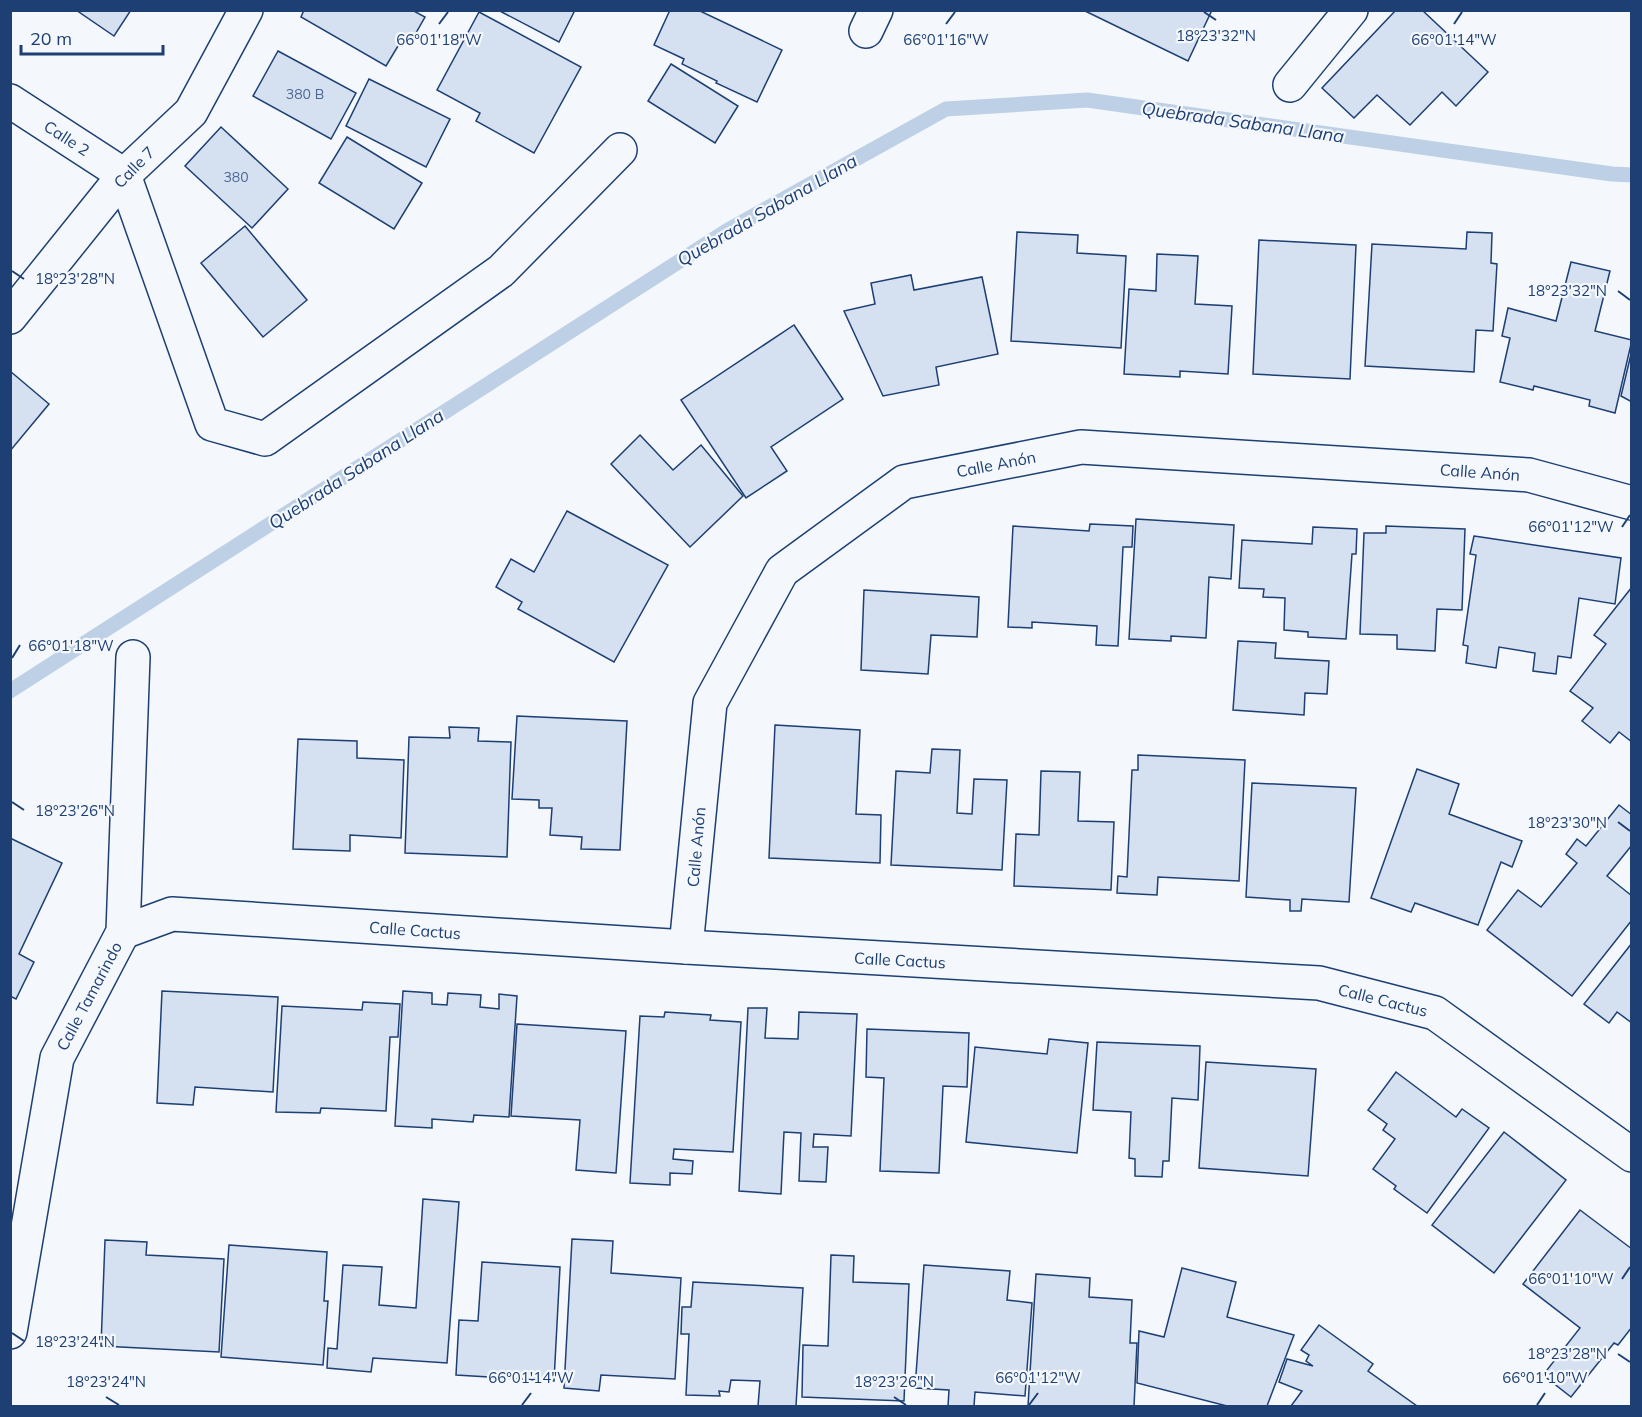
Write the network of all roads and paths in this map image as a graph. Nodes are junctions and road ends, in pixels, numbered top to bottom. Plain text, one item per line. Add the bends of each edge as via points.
1 (246, 10) edge
2 (1351, 10) edge
3 (1290, 85) dead end
4 (10, 101) edge
5 (620, 150) dead end
6 (124, 175) junction
7 (10, 317) edge
8 (1632, 503) edge
9 (133, 657) dead end
10 (123, 932) junction
11 (686, 947) junction
12 (1632, 1155) edge
13 (10, 1332) edge

1 - 6 street, Calle 7 via 191,111
2 - 3 street
4 - 6 street, Calle 2
5 - 6 street via 501,271 265,439 212,424
6 - 7 street, Calle 7
8 - 11 street, Calle Anón via 1529,475 1081,447 903,482 782,571 710,703
9 - 10 street, Calle Tamarindo
10 - 11 street, Calle Cactus via 172,914
10 - 13 street, Calle Tamarindo via 57,1058
11 - 12 street, Calle Cactus via 1319,983 1436,1013

